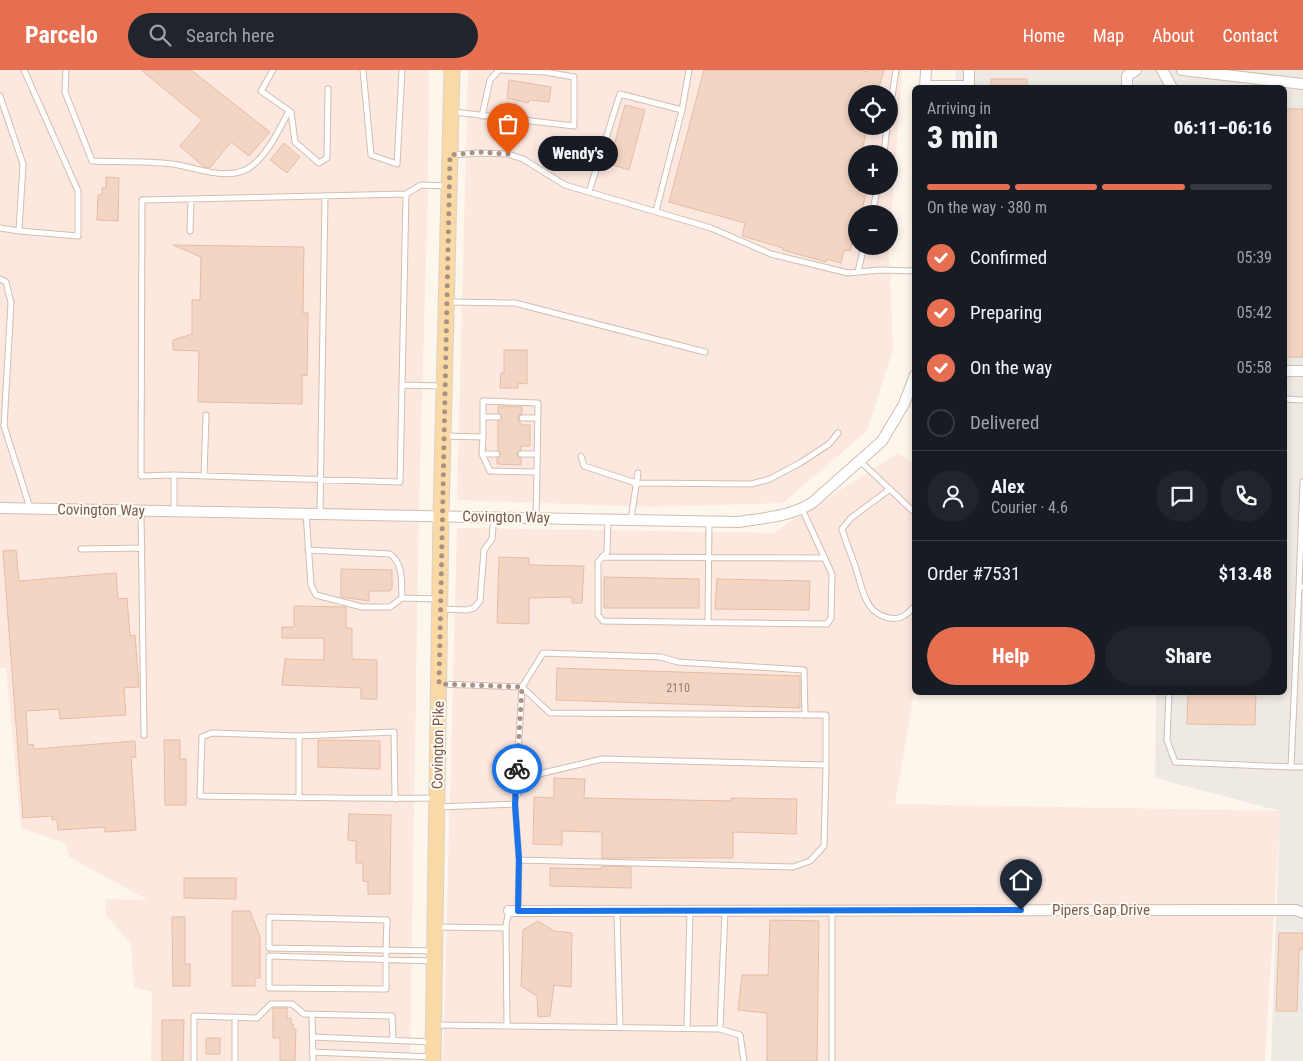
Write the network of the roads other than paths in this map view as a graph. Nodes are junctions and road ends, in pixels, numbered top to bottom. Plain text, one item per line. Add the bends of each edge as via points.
1 (24, 70) edge
2 (66, 70) edge
3 (273, 70) edge
4 (363, 70) edge
5 (402, 70) edge
6 (452, 70) edge
7 (500, 70) edge
8 (689, 70) edge
9 (896, 70) edge
10 (926, 70) edge
11 (970, 70) edge
12 (1136, 70) edge
13 (1162, 70) edge
14 (1182, 70) edge
15 (1303, 84) edge
16 (894, 85) edge
17 (925, 85) edge
18 (969, 85) edge
19 (1127, 85) edge
20 (1170, 85) edge
21 (328, 89) dead end
22 (0, 96) edge
23 (682, 110) junction
24 (289, 111) junction
25 (450, 112) junction
26 (482, 116) junction
27 (450, 155) junction
28 (449, 186) junction
29 (589, 192) junction
30 (406, 194) junction
31 (325, 196) junction
32 (190, 199) junction
33 (656, 211) junction
34 (0, 228) edge
35 (19, 230) junction
36 (190, 232) dead end
37 (862, 255) edge
38 (912, 271) edge
39 (858, 272) junction
40 (0, 279) edge
41 (446, 302) junction
42 (705, 352) dead end
43 (1287, 371) edge
44 (1303, 372) edge
45 (912, 384) edge
46 (402, 385) junction
47 (444, 386) junction
48 (1287, 399) edge
49 (1303, 400) edge
50 (206, 415) dead end
51 (483, 417) junction
52 (498, 417) dead end
53 (522, 418) dead end
54 (538, 418) junction
55 (838, 432) dead end
56 (6, 435) junction
57 (443, 436) junction
58 (482, 437) junction
59 (0, 438) edge
60 (482, 454) junction
61 (498, 454) dead end
62 (521, 454) dead end
63 (537, 454) junction
64 (581, 456) dead end
65 (860, 461) junction
66 (537, 472) junction
67 (638, 473) dead end
68 (174, 475) junction
69 (204, 476) junction
70 (320, 479) junction
71 (1303, 482) edge
72 (636, 483) junction
73 (890, 489) junction
74 (0, 508) edge
75 (30, 509) junction
76 (802, 509) junction
77 (141, 510) junction
78 (912, 510) edge
79 (174, 511) junction
80 (306, 513) junction
81 (320, 513) junction
82 (441, 515) junction
83 (494, 516) junction
84 (536, 518) junction
85 (608, 519) junction
86 (631, 519) junction
87 (710, 521) junction
88 (142, 548) junction
89 (81, 549) dead end
90 (308, 550) junction
91 (602, 557) junction
92 (708, 557) junction
93 (824, 558) junction
94 (1301, 587) edge
95 (402, 598) junction
96 (440, 604) junction
97 (912, 609) edge
98 (708, 622) junction
99 (439, 684) junction
100 (522, 687) junction
101 (1169, 695) edge
102 (805, 715) junction
103 (144, 735) dead end
104 (299, 736) junction
105 (826, 765) junction
106 (1291, 767) junction
107 (1303, 767) edge
108 (299, 798) junction
109 (395, 799) junction
110 (437, 803) junction
111 (515, 804) junction
112 (519, 860) junction
113 (617, 910) junction
114 (690, 910) junction
115 (725, 910) junction
116 (832, 910) junction
117 (514, 911) junction
118 (1303, 913) edge
119 (435, 926) junction
120 (506, 928) junction
121 (269, 948) junction
122 (386, 950) junction
123 (269, 956) junction
124 (434, 956) junction
125 (386, 959) junction
126 (312, 1015) junction
127 (235, 1018) junction
128 (433, 1025) junction
129 (507, 1026) junction
130 (620, 1028) junction
131 (687, 1028) junction
132 (720, 1029) junction
133 (312, 1037) junction
134 (393, 1040) junction
135 (312, 1052) junction
136 (433, 1053) edge
137 (389, 1058) edge
138 (194, 1061) edge
139 (235, 1061) edge
140 (313, 1061) edge
141 (744, 1061) edge
142 (832, 1061) edge

1 - 35 lane via 78,191 78,236
2 - 24 lane via 65,92 92,160 173,164 214,173 233,173 252,166 267,150
3 - 24 lane via 261,90
4 - 5 lane via 370,155 397,164
6 - 25 main road, Covington Pike
7 - 26 lane via 490,80
7 - 26 lane via 574,77 574,126
8 - 23 lane
9 - 16 lane
10 - 17 street
11 - 18 street
12 - 19 street via 1127,76
13 - 20 street
14 - 15 street
21 - 24 lane via 327,158 318,163 295,142
22 - 35 lane via 23,164
23 - 29 lane via 620,94
23 - 33 lane
25 - 26 lane
25 - 27 main road, Covington Pike
27 - 28 main road, Covington Pike
27 - 29 lane via 508,154 523,159 565,185
28 - 30 lane via 421,186
28 - 41 main road, Covington Pike
29 - 33 lane
30 - 31 lane
30 - 46 lane
31 - 32 lane
31 - 70 lane
32 - 36 lane
32 - 68 lane via 142,200 140,476
33 - 39 lane via 712,228 771,254 848,273
34 - 35 lane
37 - 39 lane
38 - 39 lane
40 - 56 lane via 6,282 12,303
41 - 42 lane via 515,303
41 - 47 main road, Covington Pike
43 - 44 street
45 - 65 street, Covington Way via 882,442
46 - 47 lane
46 - 70 lane via 400,482
47 - 57 main road, Covington Pike
48 - 49 lane
50 - 69 lane
51 - 52 lane
51 - 54 lane via 483,401 538,403
51 - 58 lane
53 - 54 lane
54 - 63 lane
55 - 72 lane via 829,444 800,463 770,479 751,484
56 - 59 lane
56 - 75 lane
57 - 58 lane
57 - 82 main road, Covington Pike
58 - 60 lane
60 - 61 lane
60 - 66 lane via 490,471
62 - 63 lane
63 - 66 lane
64 - 72 lane via 584,466
65 - 73 lane
65 - 76 street, Covington Way
66 - 84 lane
67 - 72 lane
68 - 69 lane
68 - 79 lane
69 - 70 lane
70 - 81 lane
71 - 94 lane
72 - 86 lane
73 - 78 lane
73 - 97 lane via 851,518 842,529 870,609 896,619 904,617
74 - 75 street, Covington Way
75 - 77 street, Covington Way
76 - 87 street, Covington Way via 746,521
76 - 93 lane
77 - 79 street, Covington Way
77 - 88 lane
79 - 80 street, Covington Way
80 - 81 street, Covington Way
80 - 90 lane
81 - 82 street, Covington Way
82 - 83 street, Covington Way
82 - 96 main road, Covington Pike
83 - 84 street, Covington Way
83 - 96 lane via 492,539 484,550 480,601 474,608 466,610
84 - 85 street, Covington Way
85 - 86 street, Covington Way
85 - 91 lane via 607,552
86 - 87 street, Covington Way
87 - 92 lane
88 - 89 lane
88 - 103 lane
90 - 95 lane via 390,554 397,558 400,566
90 - 95 lane via 311,585 316,595 362,607 390,607
91 - 92 lane
91 - 98 lane via 598,562 598,615 603,621
92 - 93 lane
92 - 98 lane
93 - 98 lane via 832,574 831,618 827,624
94 - 106 lane
95 - 96 lane
96 - 99 main road, Covington Pike
99 - 100 lane
99 - 110 main road, Covington Pike
100 - 102 lane via 550,714
100 - 102 lane via 543,653 661,657 678,662 804,670
100 - 111 lane
101 - 106 lane via 1167,740 1175,762
102 - 105 lane via 826,715
104 - 108 lane
104 - 108 lane via 212,733 202,737 200,796
104 - 109 lane via 394,732
105 - 111 lane via 602,759 539,774 521,784
105 - 112 lane via 824,846 810,861 793,867
106 - 107 lane
108 - 109 lane
109 - 110 lane
110 - 111 lane
110 - 119 main road, Covington Pike
111 - 112 lane
112 - 117 lane
113 - 114 street, Pipers Gap Drive
113 - 117 street, Pipers Gap Drive
113 - 130 lane
114 - 115 street, Pipers Gap Drive
114 - 131 lane
115 - 116 street, Pipers Gap Drive
115 - 132 lane
116 - 118 street, Pipers Gap Drive via 1296,910
116 - 142 lane
117 - 120 lane
119 - 120 lane
119 - 124 main road, Covington Pike
120 - 129 lane
121 - 122 lane
121 - 122 lane via 269,917 387,920
121 - 123 lane
122 - 124 lane
122 - 125 lane
123 - 125 lane
123 - 125 lane via 269,988 386,989
124 - 125 lane
124 - 128 main road, Covington Pike
126 - 127 lane via 304,1014 292,1004 271,1004 256,1018
126 - 133 lane
126 - 134 lane via 392,1016
127 - 138 lane via 194,1016
127 - 139 lane
128 - 129 lane
128 - 136 main road, Covington Pike
129 - 130 lane
130 - 131 lane
131 - 132 lane
132 - 141 lane via 740,1035
133 - 134 lane
133 - 135 lane
134 - 136 lane
135 - 137 lane
135 - 140 lane
136 - 137 lane

